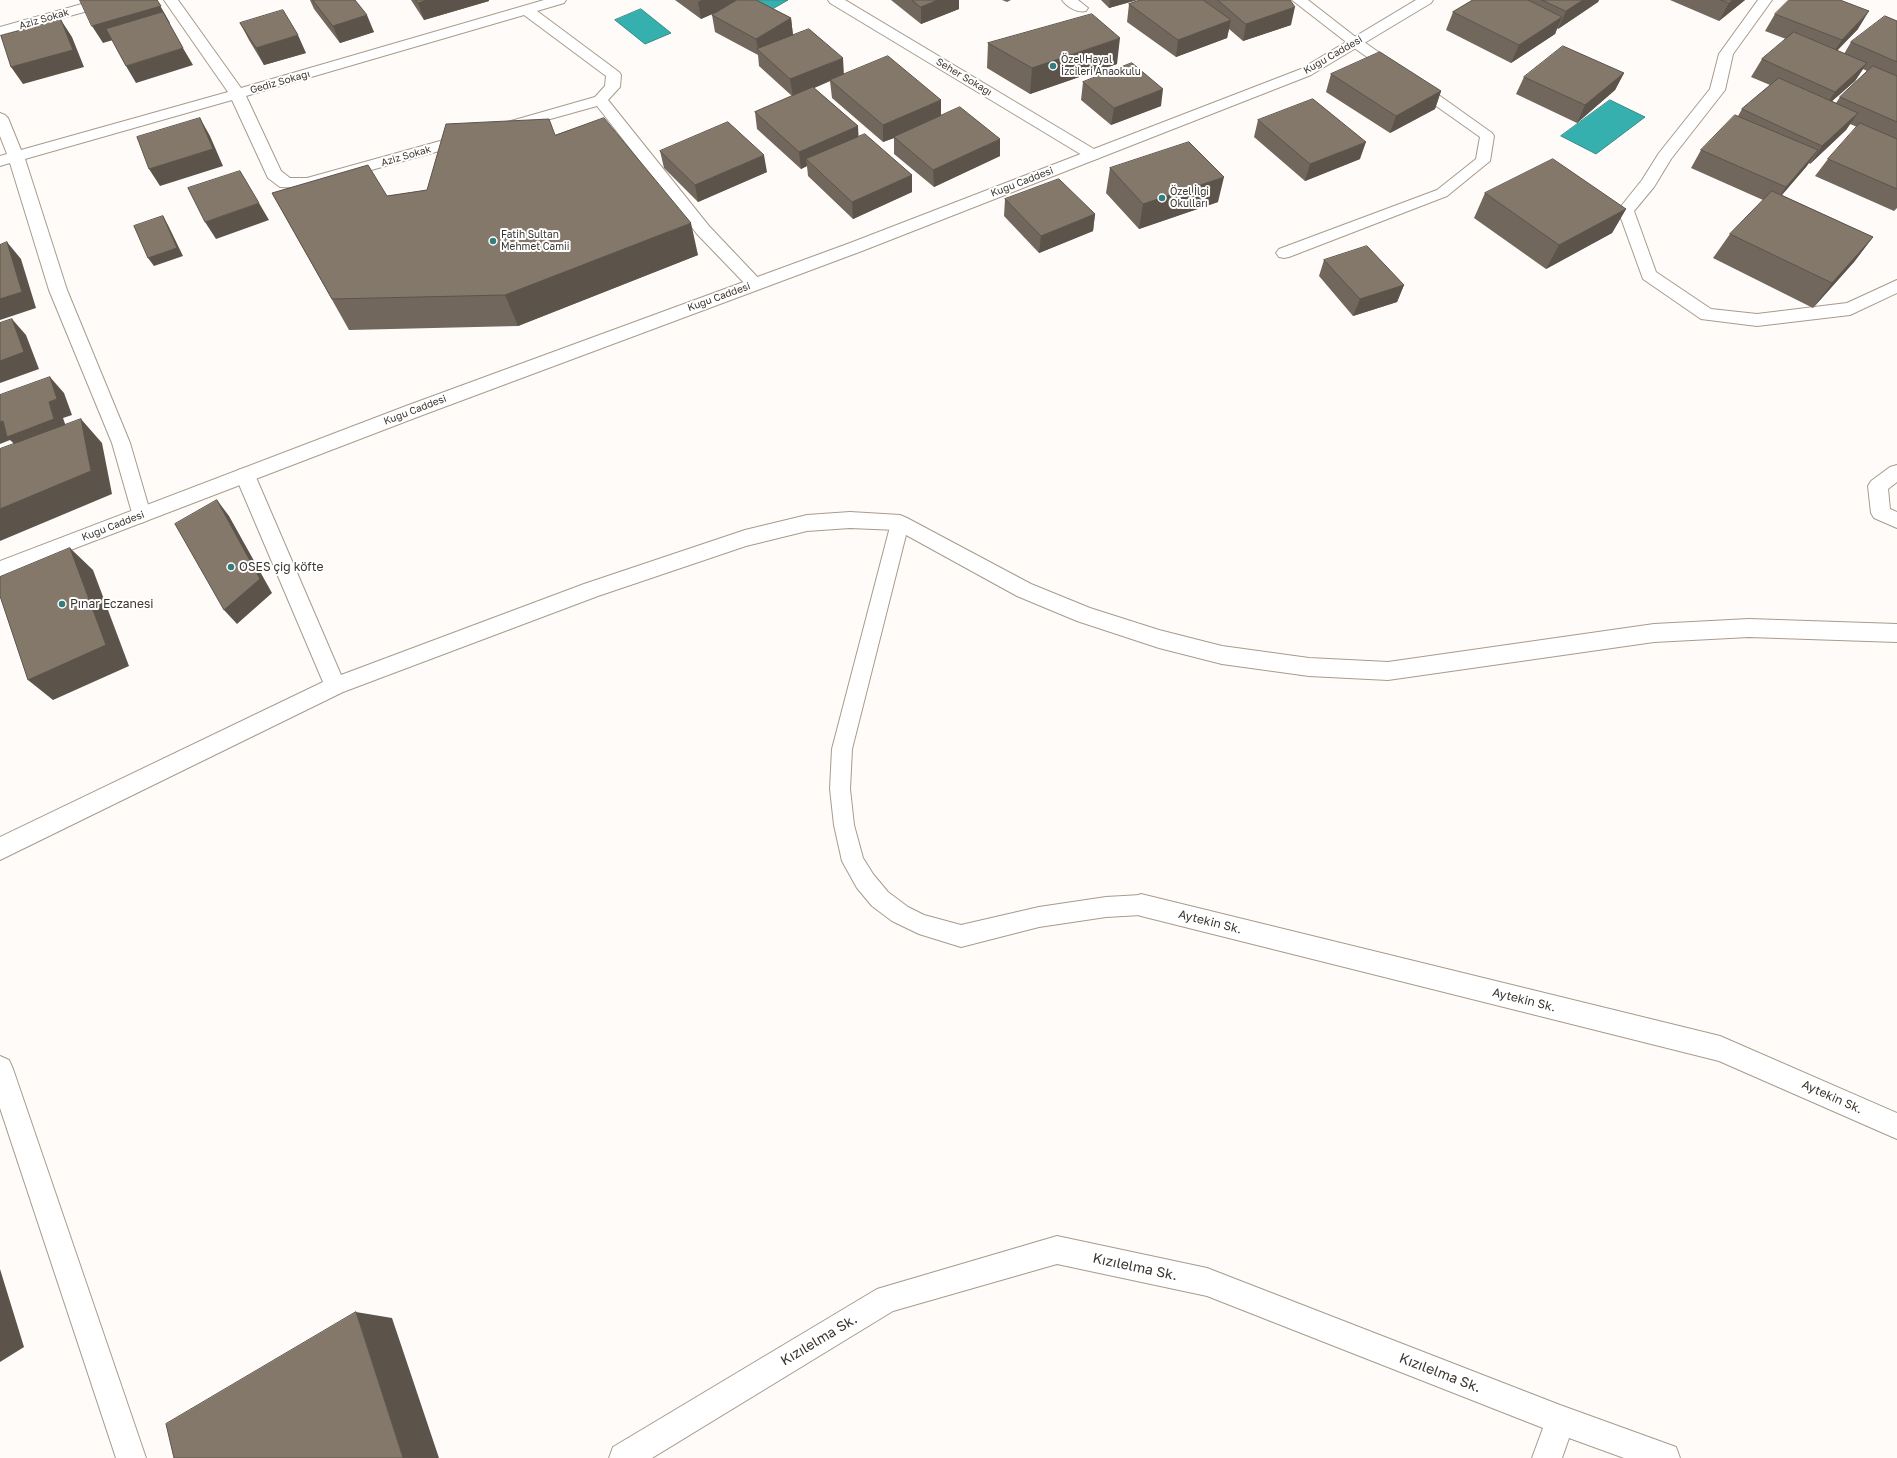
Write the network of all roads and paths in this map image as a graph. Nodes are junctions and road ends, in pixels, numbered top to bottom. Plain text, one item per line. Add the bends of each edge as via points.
1 (112, 0) edge
2 (171, 0) edge
3 (502, 0) edge
4 (559, 0) edge
5 (835, 0) edge
6 (1069, 0) edge
7 (1299, 0) edge
8 (1426, 0) edge
9 (1765, 0) edge
10 (1081, 8) dead end
11 (519, 12) junction
12 (0, 31) edge
13 (1356, 42) junction
14 (237, 94) junction
15 (600, 100) junction
16 (0, 118) edge
17 (1093, 155) junction
18 (8, 158) edge
19 (1284, 253) dead end
20 (755, 284) junction
21 (1897, 286) edge
22 (1897, 472) edge
23 (245, 475) junction
24 (141, 515) junction
25 (1897, 520) edge
26 (900, 523) junction
27 (0, 569) edge
28 (1897, 633) edge
29 (334, 686) junction
30 (0, 849) edge
31 (1141, 905) joint
32 (0, 1070) edge
33 (1897, 1126) edge
34 (1560, 1420) junction
35 (131, 1458) edge
36 (624, 1458) edge
37 (1547, 1458) edge
38 (1665, 1458) edge

1 - 12 street, Aziz Sokak
2 - 14 street, Aziz Sokak
3 - 11 street
4 - 11 street, Gediz Sokağı
5 - 17 street, Seher Sokağı
6 - 10 street
7 - 13 street
8 - 13 street, Kuğu Caddesi
9 - 21 street via 1726,54 1717,90 1626,210 1649,275 1707,315 1757,320 1850,309
11 - 14 street, Gediz Sokağı
11 - 15 street via 548,24 614,75 612,87
13 - 17 street, Kuğu Caddesi via 1306,72
13 - 19 lane via 1488,136 1483,161 1442,193
14 - 15 street, Aziz Sokak via 274,174 286,183 307,183
14 - 18 street, Gediz Sokağı
15 - 20 street via 703,230
16 - 18 street
17 - 20 street, Kuğu Caddesi
18 - 24 street via 58,290 121,444
20 - 23 street, Kuğu Caddesi
22 - 25 street via 1878,486 1881,513
23 - 24 street, Kuğu Caddesi
23 - 29 street
24 - 27 street, Kuğu Caddesi
26 - 28 street via 1024,590 1084,615 1159,640 1222,655 1309,667 1388,671 1654,633 1749,628
26 - 29 street via 850,520 807,523 745,538 591,590
26 - 31 lane via 842,749 840,789 844,825 853,861 865,881 880,899 900,914 919,924 961,936 1039,917 1106,907
29 - 30 street
31 - 33 street, Aytekin Sk. via 1720,1049
32 - 35 street
34 - 36 street, Kızılelma Sk. via 1207,1282 1057,1250 887,1299
34 - 37 street
34 - 38 street, Kızılelma Sk.

